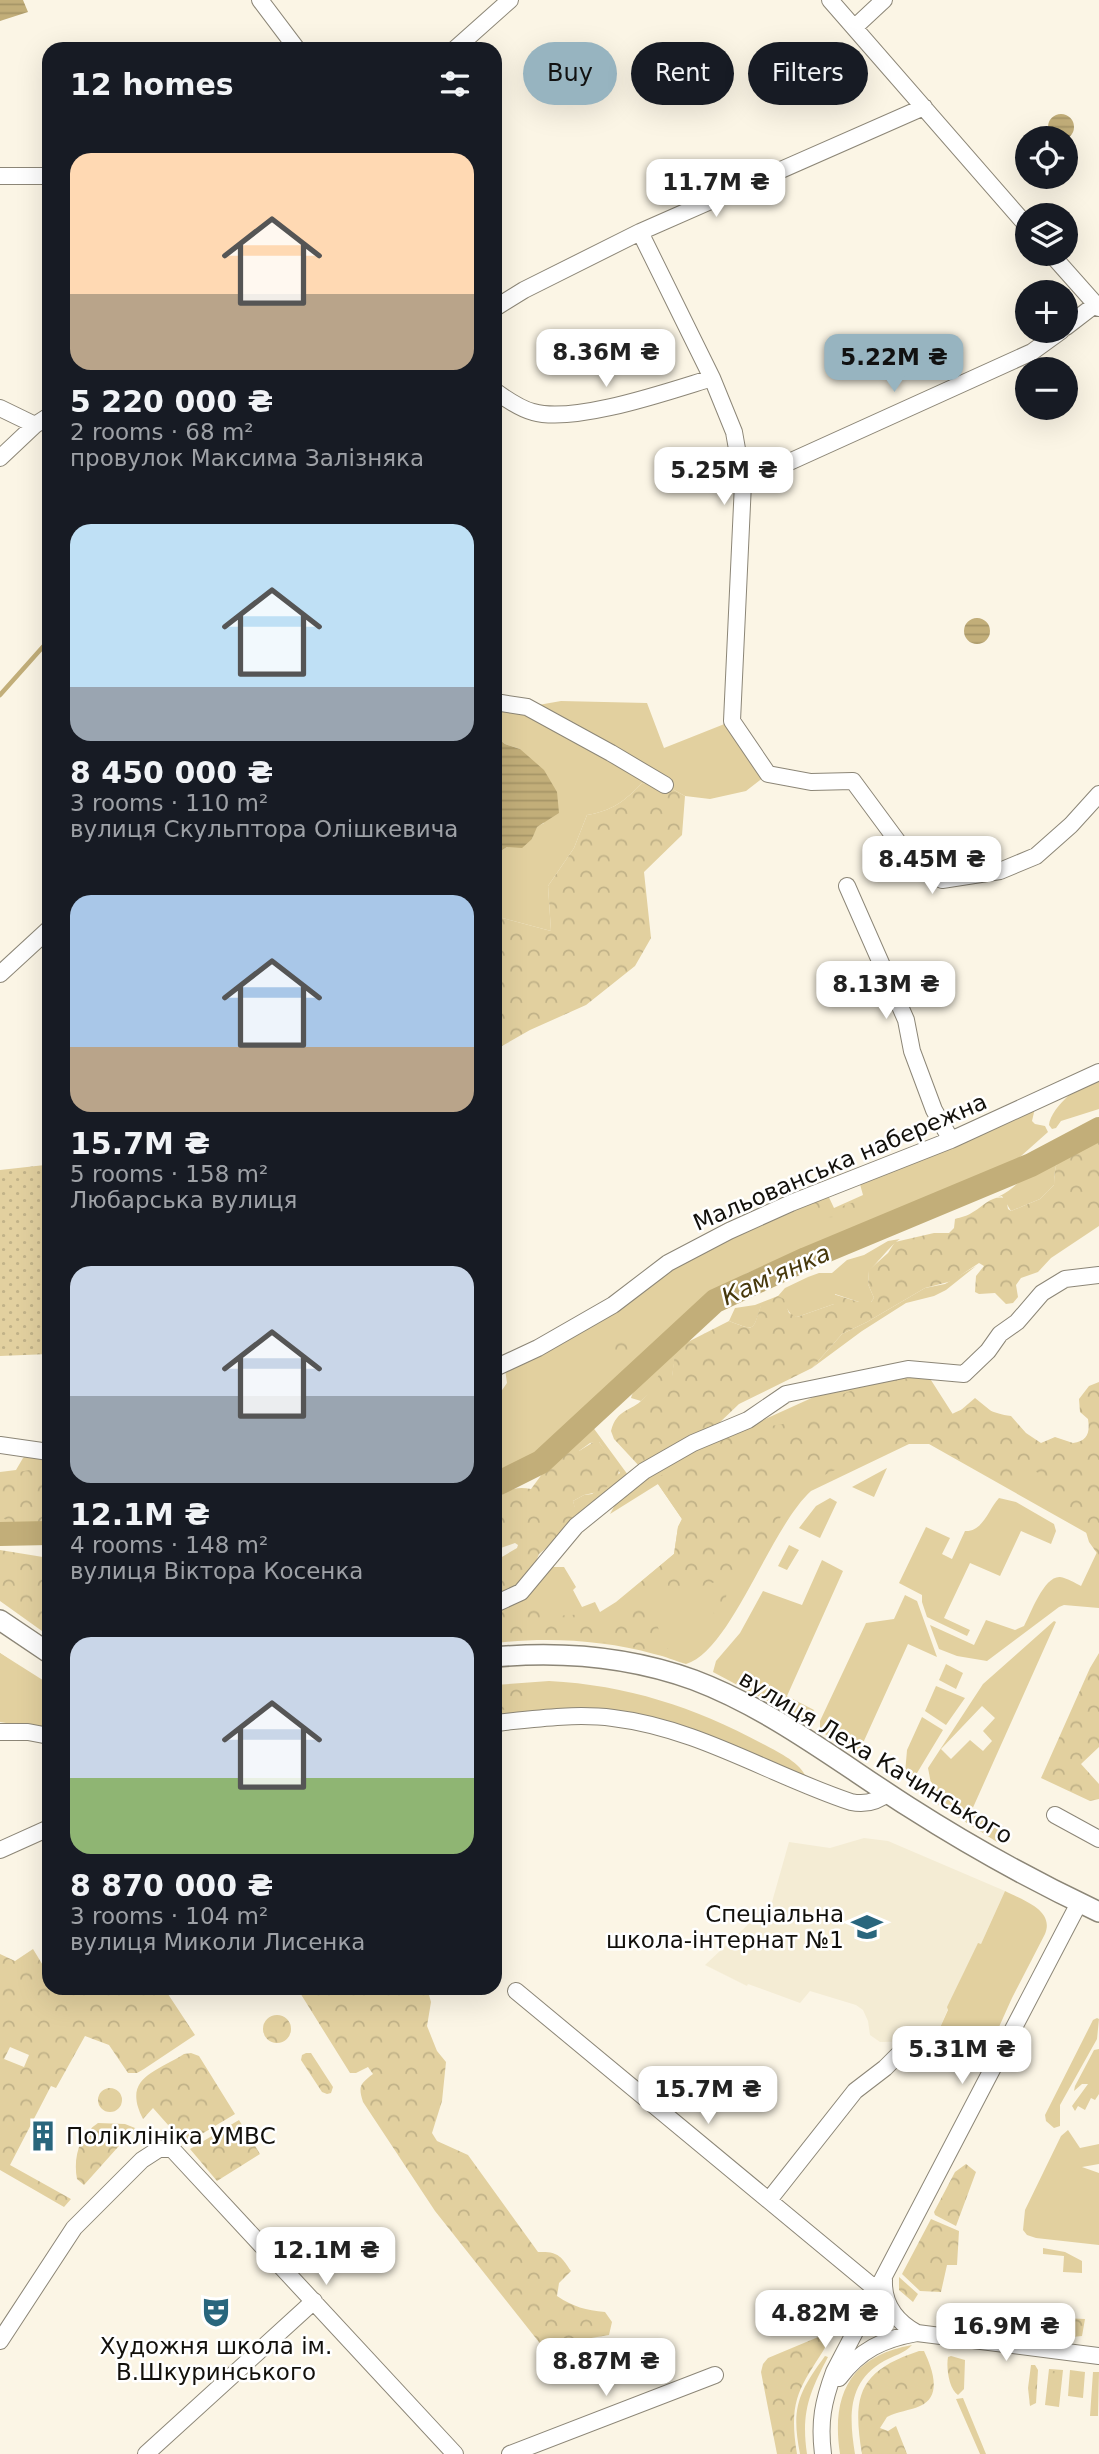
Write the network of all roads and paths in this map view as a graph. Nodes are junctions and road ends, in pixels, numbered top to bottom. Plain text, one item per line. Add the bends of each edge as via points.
1 (260, 0) edge
2 (510, 0) edge
3 (830, 0) edge
4 (884, 0) edge
5 (855, 27) junction
6 (291, 42) edge
7 (464, 42) edge
8 (924, 107) junction
9 (0, 176) edge
10 (42, 176) edge
11 (1015, 212) edge
12 (640, 232) junction
13 (1062, 266) edge
14 (502, 304) edge
15 (1097, 306) edge
16 (1078, 319) edge
17 (1044, 343) edge
18 (712, 379) junction
19 (502, 395) edge
20 (0, 408) edge
21 (42, 420) edge
22 (35, 425) junction
23 (0, 458) edge
24 (743, 483) junction
25 (502, 703) edge
26 (665, 785) dead end
27 (1099, 794) edge
28 (847, 886) dead end
29 (42, 935) edge
30 (0, 974) edge
31 (1099, 1072) edge
32 (951, 1140) junction
33 (1099, 1275) edge
34 (502, 1365) edge
35 (0, 1445) edge
36 (42, 1451) edge
37 (502, 1601) edge
38 (0, 1620) edge
39 (0, 1633) edge
40 (42, 1648) edge
41 (502, 1656) edge
42 (42, 1660) edge
43 (502, 1666) edge
44 (502, 1722) edge
45 (0, 1732) edge
46 (42, 1735) edge
47 (885, 1796) junction
48 (1055, 1815) dead end
49 (42, 1831) edge
50 (1099, 1839) edge
51 (0, 1850) edge
52 (1077, 1907) junction
53 (1099, 1912) edge
54 (1099, 1923) edge
55 (516, 1991) dead end
56 (1004, 2047) junction
57 (769, 2200) junction
58 (881, 2284) junction
59 (314, 2301) junction
60 (917, 2333) junction
61 (0, 2341) edge
62 (1099, 2356) edge
63 (715, 2375) dead end
64 (823, 2400) junction
65 (146, 2454) edge
66 (455, 2454) edge
67 (510, 2454) edge
68 (823, 2454) edge

1 - 6 street
2 - 7 street
3 - 5 street
4 - 5 street
5 - 8 street
8 - 11 street
8 - 12 street
9 - 10 street
12 - 14 street
12 - 18 street
13 - 15 street
15 - 16 street
17 - 24 street
18 - 19 street via 569,415 533,412
18 - 24 street via 734,432
20 - 22 street
21 - 22 street
22 - 23 street
24 - 27 street via 732,721 768,774 811,782 853,781 915,865 942,880 1000,871 1036,856
25 - 26 street via 527,707
28 - 32 street via 906,1020 934,1110
29 - 30 street
31 - 32 street, Мальованська набережна
32 - 34 street, Мальованська набережна via 729,1231 668,1263 613,1305
33 - 37 street via 1065,1279 1042,1293 964,1374 908,1369 786,1394 748,1420 693,1443 644,1471 576,1526 520,1592
35 - 36 street
38 - 40 main road
39 - 42 main road
41 - 47 main road, вулиця Леха Качинського via 582,1656 638,1664 694,1681 775,1721
43 - 47 main road, вулиця Леха Качинського via 581,1667 637,1675 690,1690 771,1729
44 - 47 street via 563,1717 632,1721 716,1747 851,1802 862,1804
45 - 46 street
47 - 52 main road, вулиця Леха Качинського via 959,1849
48 - 50 street
49 - 51 street
52 - 53 main road, вулиця Леха Качинського
52 - 54 main road, вулиця Леха Качинського
52 - 56 street
55 - 57 street
56 - 57 street via 907,2046 855,2091
56 - 58 street
57 - 58 street
58 - 60 street via 890,2309
58 - 64 street
59 - 61 street via 172,2149 159,2149 142,2160 74,2228
59 - 65 street
59 - 66 street
60 - 62 street
60 - 64 street via 862,2353
63 - 67 street
64 - 68 street

